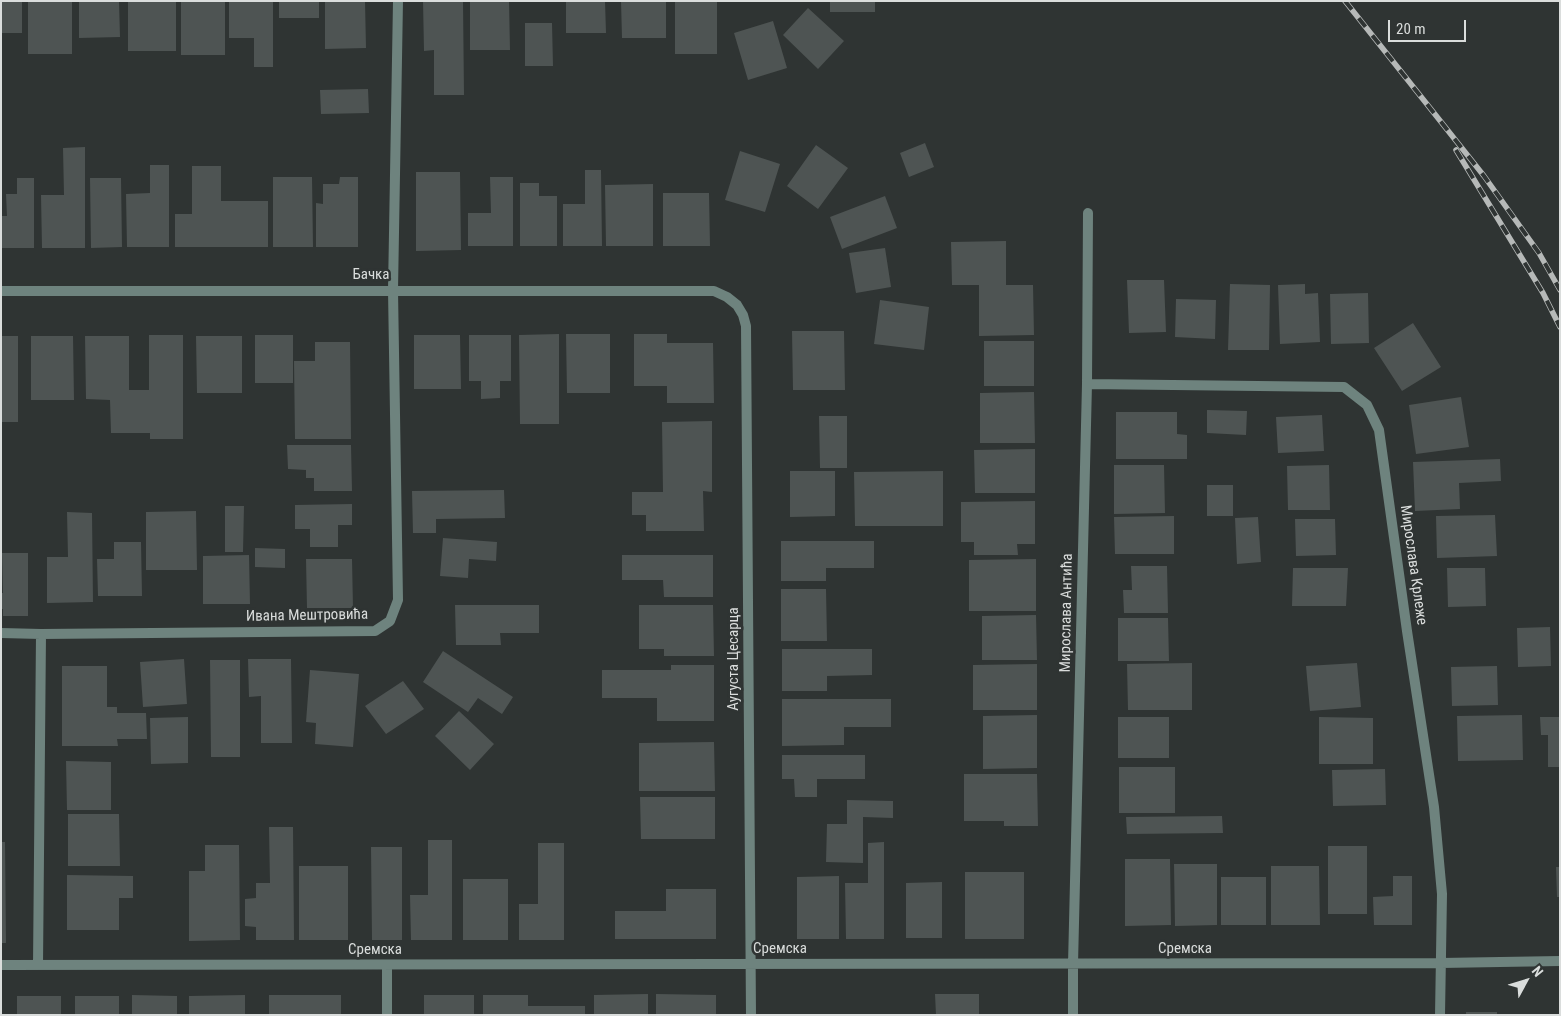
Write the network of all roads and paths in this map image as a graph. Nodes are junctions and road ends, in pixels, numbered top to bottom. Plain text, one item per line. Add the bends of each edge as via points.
1 (398, 1) edge
2 (1088, 213) dead end
3 (393, 290) junction
4 (1, 291) edge
5 (737, 305) joint
6 (1087, 384) junction
7 (1, 633) edge
8 (41, 634) junction
9 (1560, 961) edge
10 (1441, 963) junction
11 (751, 964) junction
12 (1073, 964) junction
13 (1, 965) edge
14 (38, 965) junction
15 (387, 965) junction
16 (387, 1015) edge
17 (751, 1015) edge
18 (1073, 1015) edge
19 (1440, 1015) edge

1 - 3 street, Ивана Мештровића
2 - 6 street, Мирослава Антића
3 - 4 street, Бачка
3 - 5 street, Бачка via 714,291
3 - 8 street, Ивана Мештровића via 398,600 390,621 375,631
5 - 11 street, Аугуста Цесарца via 746,326
6 - 10 street, Мирослава Крлеже via 1344,387 1367,405 1379,430 1434,807 1442,894
6 - 12 street, Мирослава Антића
7 - 8 street, Ивана Мештровића
8 - 14 street
9 - 10 street, Сремска
10 - 12 street, Сремска
10 - 19 street, Мирослава Крлеже
11 - 12 street, Сремска
11 - 15 street, Сремска
11 - 17 street, Аугуста Цесарца
12 - 18 street, Мирослава Антића
13 - 14 street, Сремска
14 - 15 street, Сремска
15 - 16 street

